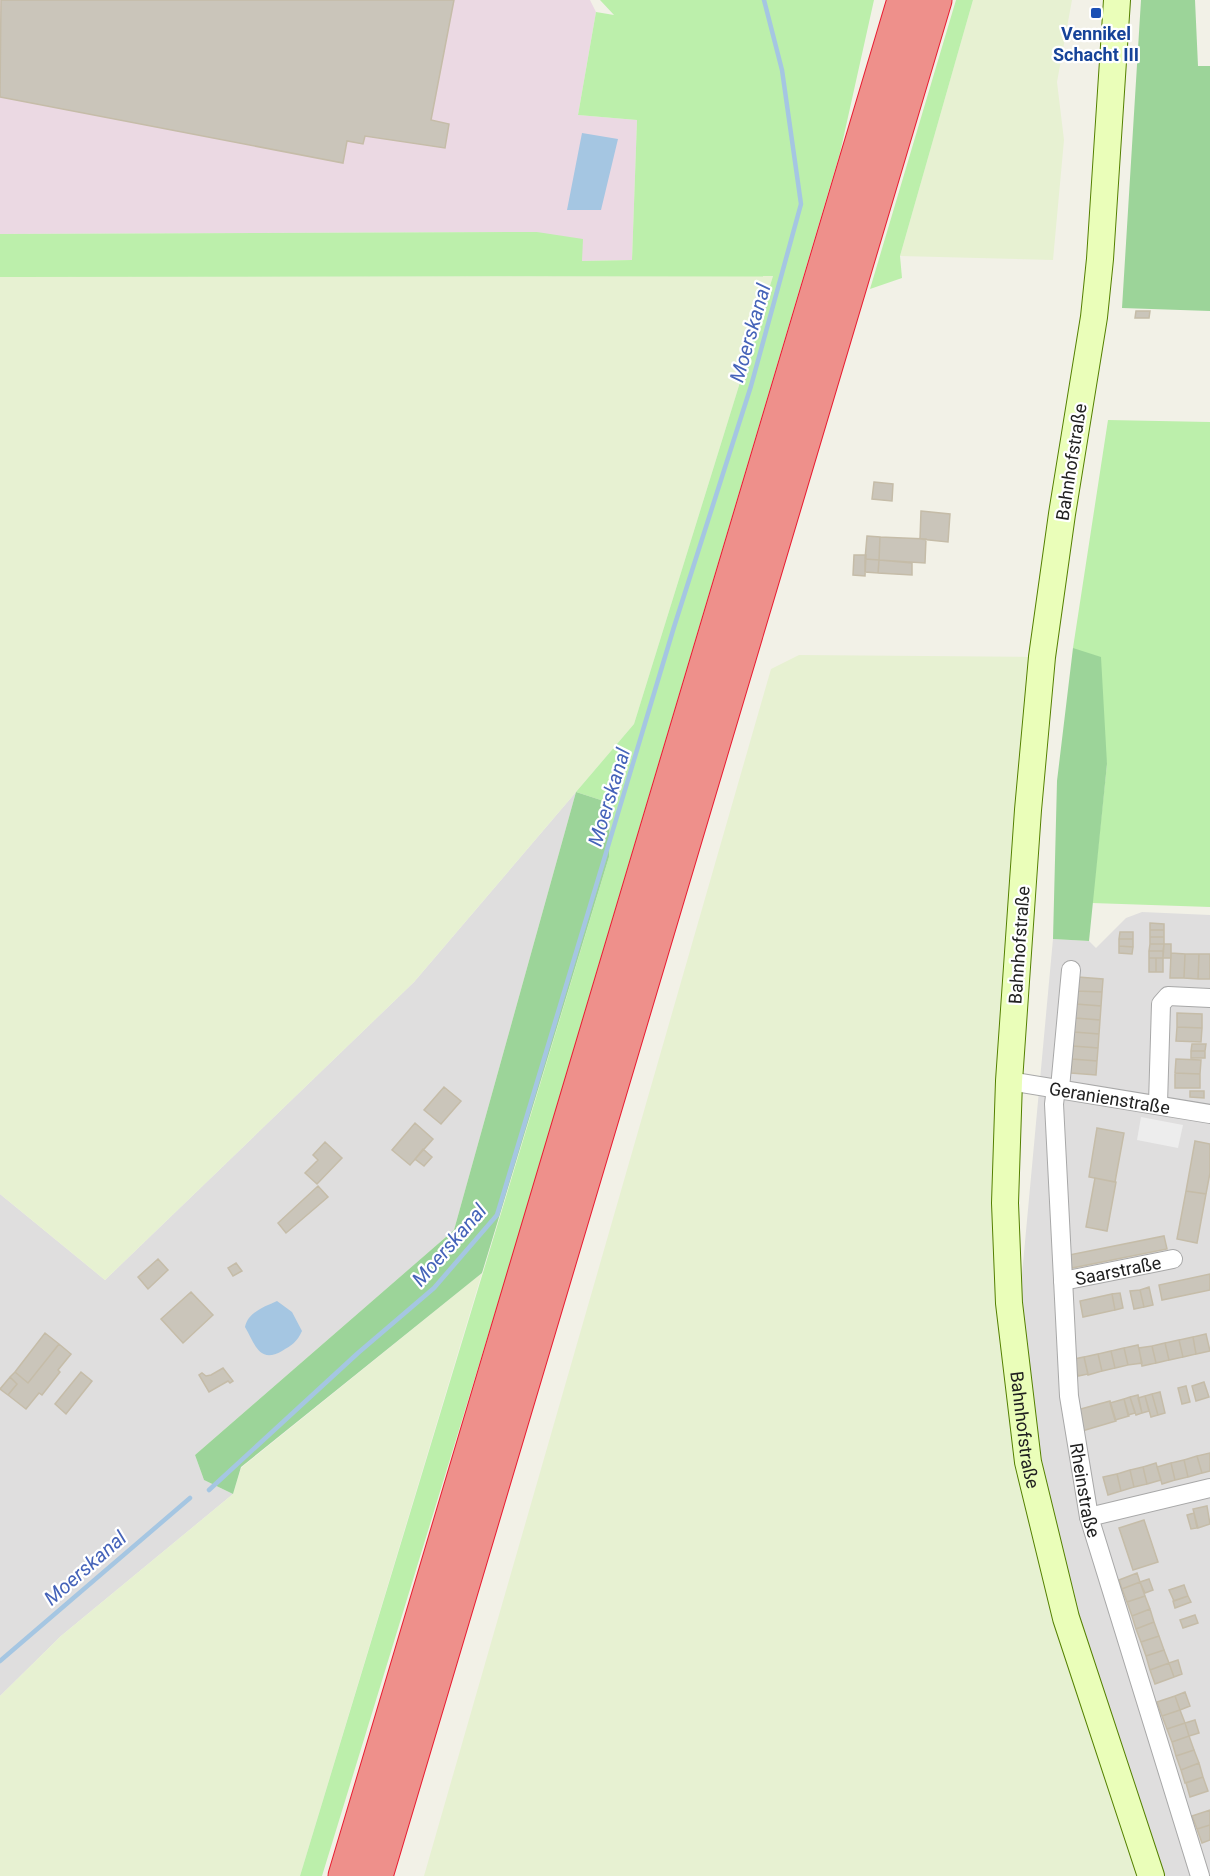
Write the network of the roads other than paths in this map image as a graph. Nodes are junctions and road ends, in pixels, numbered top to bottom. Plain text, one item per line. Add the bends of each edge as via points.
1 (904, 0) edge
2 (935, 0) edge
3 (1116, 0) edge
4 (1071, 970) dead end
5 (1210, 998) edge
6 (1009, 1081) junction
7 (1058, 1088) junction
8 (1158, 1104) junction
9 (1210, 1114) edge
10 (1173, 1259) dead end
11 (1063, 1281) junction
12 (1210, 1488) edge
13 (1089, 1517) junction
14 (345, 1876) edge
15 (376, 1876) edge
16 (1151, 1876) edge
17 (1200, 1876) edge

1 - 14 highway
2 - 15 highway
3 - 6 main road, Bahnhofstraße via 1100,259 1042,657
4 - 7 street, Rheinstraße
5 - 8 street via 1168,996 1161,1004
6 - 7 street, Geranienstraße
6 - 16 main road, Bahnhofstraße via 1005,1203 1009,1303 1028,1462 1066,1618
7 - 8 street, Geranienstraße
7 - 11 street, Rheinstraße via 1054,1104
8 - 9 street, Geranienstraße
10 - 11 street, Saarstraße
11 - 13 street, Rheinstraße via 1069,1396
12 - 13 street
13 - 17 street, Rheinstraße

